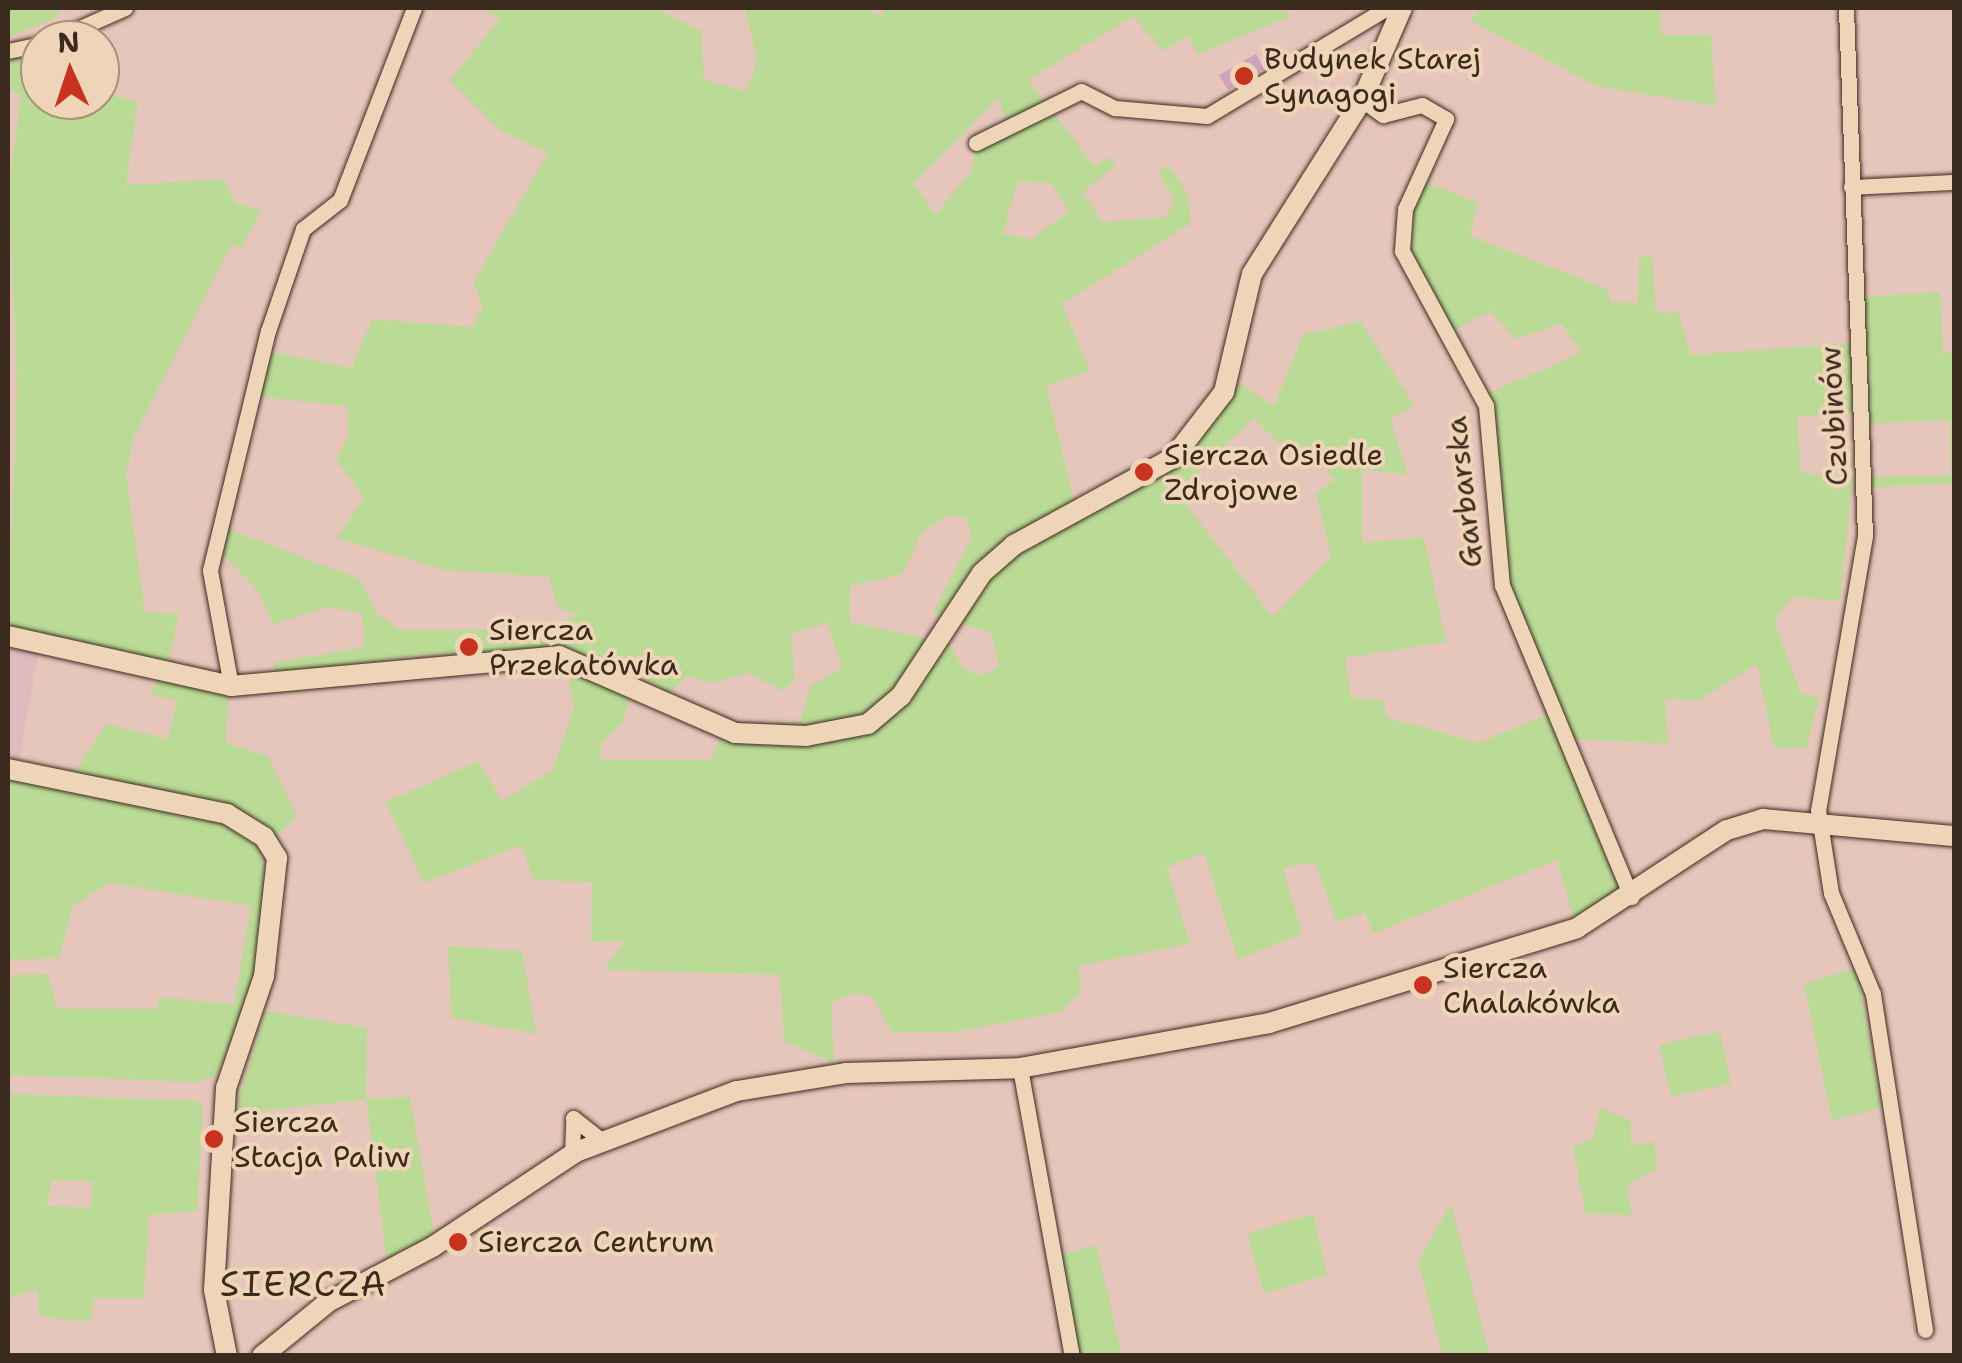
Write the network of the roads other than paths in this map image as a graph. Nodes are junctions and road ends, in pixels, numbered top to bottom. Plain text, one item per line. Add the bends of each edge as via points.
1 (125, 8) edge
2 (414, 8) edge
3 (1387, 8) edge
4 (1402, 8) edge
5 (1846, 8) edge
6 (98, 20) edge
7 (1362, 100) junction
8 (976, 143) dead end
9 (1954, 182) edge
10 (1850, 187) junction
11 (8, 636) edge
12 (232, 686) junction
13 (8, 769) edge
14 (1819, 818) junction
15 (1954, 836) edge
16 (1631, 898) junction
17 (1020, 1068) junction
18 (600, 1139) junction
19 (572, 1154) junction
20 (1925, 1330) dead end
21 (227, 1356) edge
22 (262, 1356) edge
23 (1072, 1356) edge

1 - 6 street
2 - 12 street via 352,173 334,208 303,229 268,331 210,570
3 - 8 street via 1206,116 1115,108 1080,92
4 - 7 street
5 - 10 street, Czubinów
7 - 12 street via 1252,274 1224,392 1172,458 1014,545 953,611 901,696 868,724 806,736 736,733 560,656
7 - 16 street, Garbarska via 1383,114 1422,106 1446,119 1405,208 1402,251 1486,406 1502,586
9 - 10 street
10 - 14 street, Czubinów via 1865,536 1828,717
11 - 12 street
13 - 21 street via 227,814 256,830 277,858 264,976 226,1088 214,1290
14 - 15 street
14 - 16 street via 1727,830
14 - 20 street, Czubinów via 1831,893 1873,994
16 - 17 street via 1552,938 1284,1019
17 - 18 street via 778,1081
17 - 23 street
18 - 19 street
18 - 19 street via 572,1118
19 - 22 street via 314,1312

